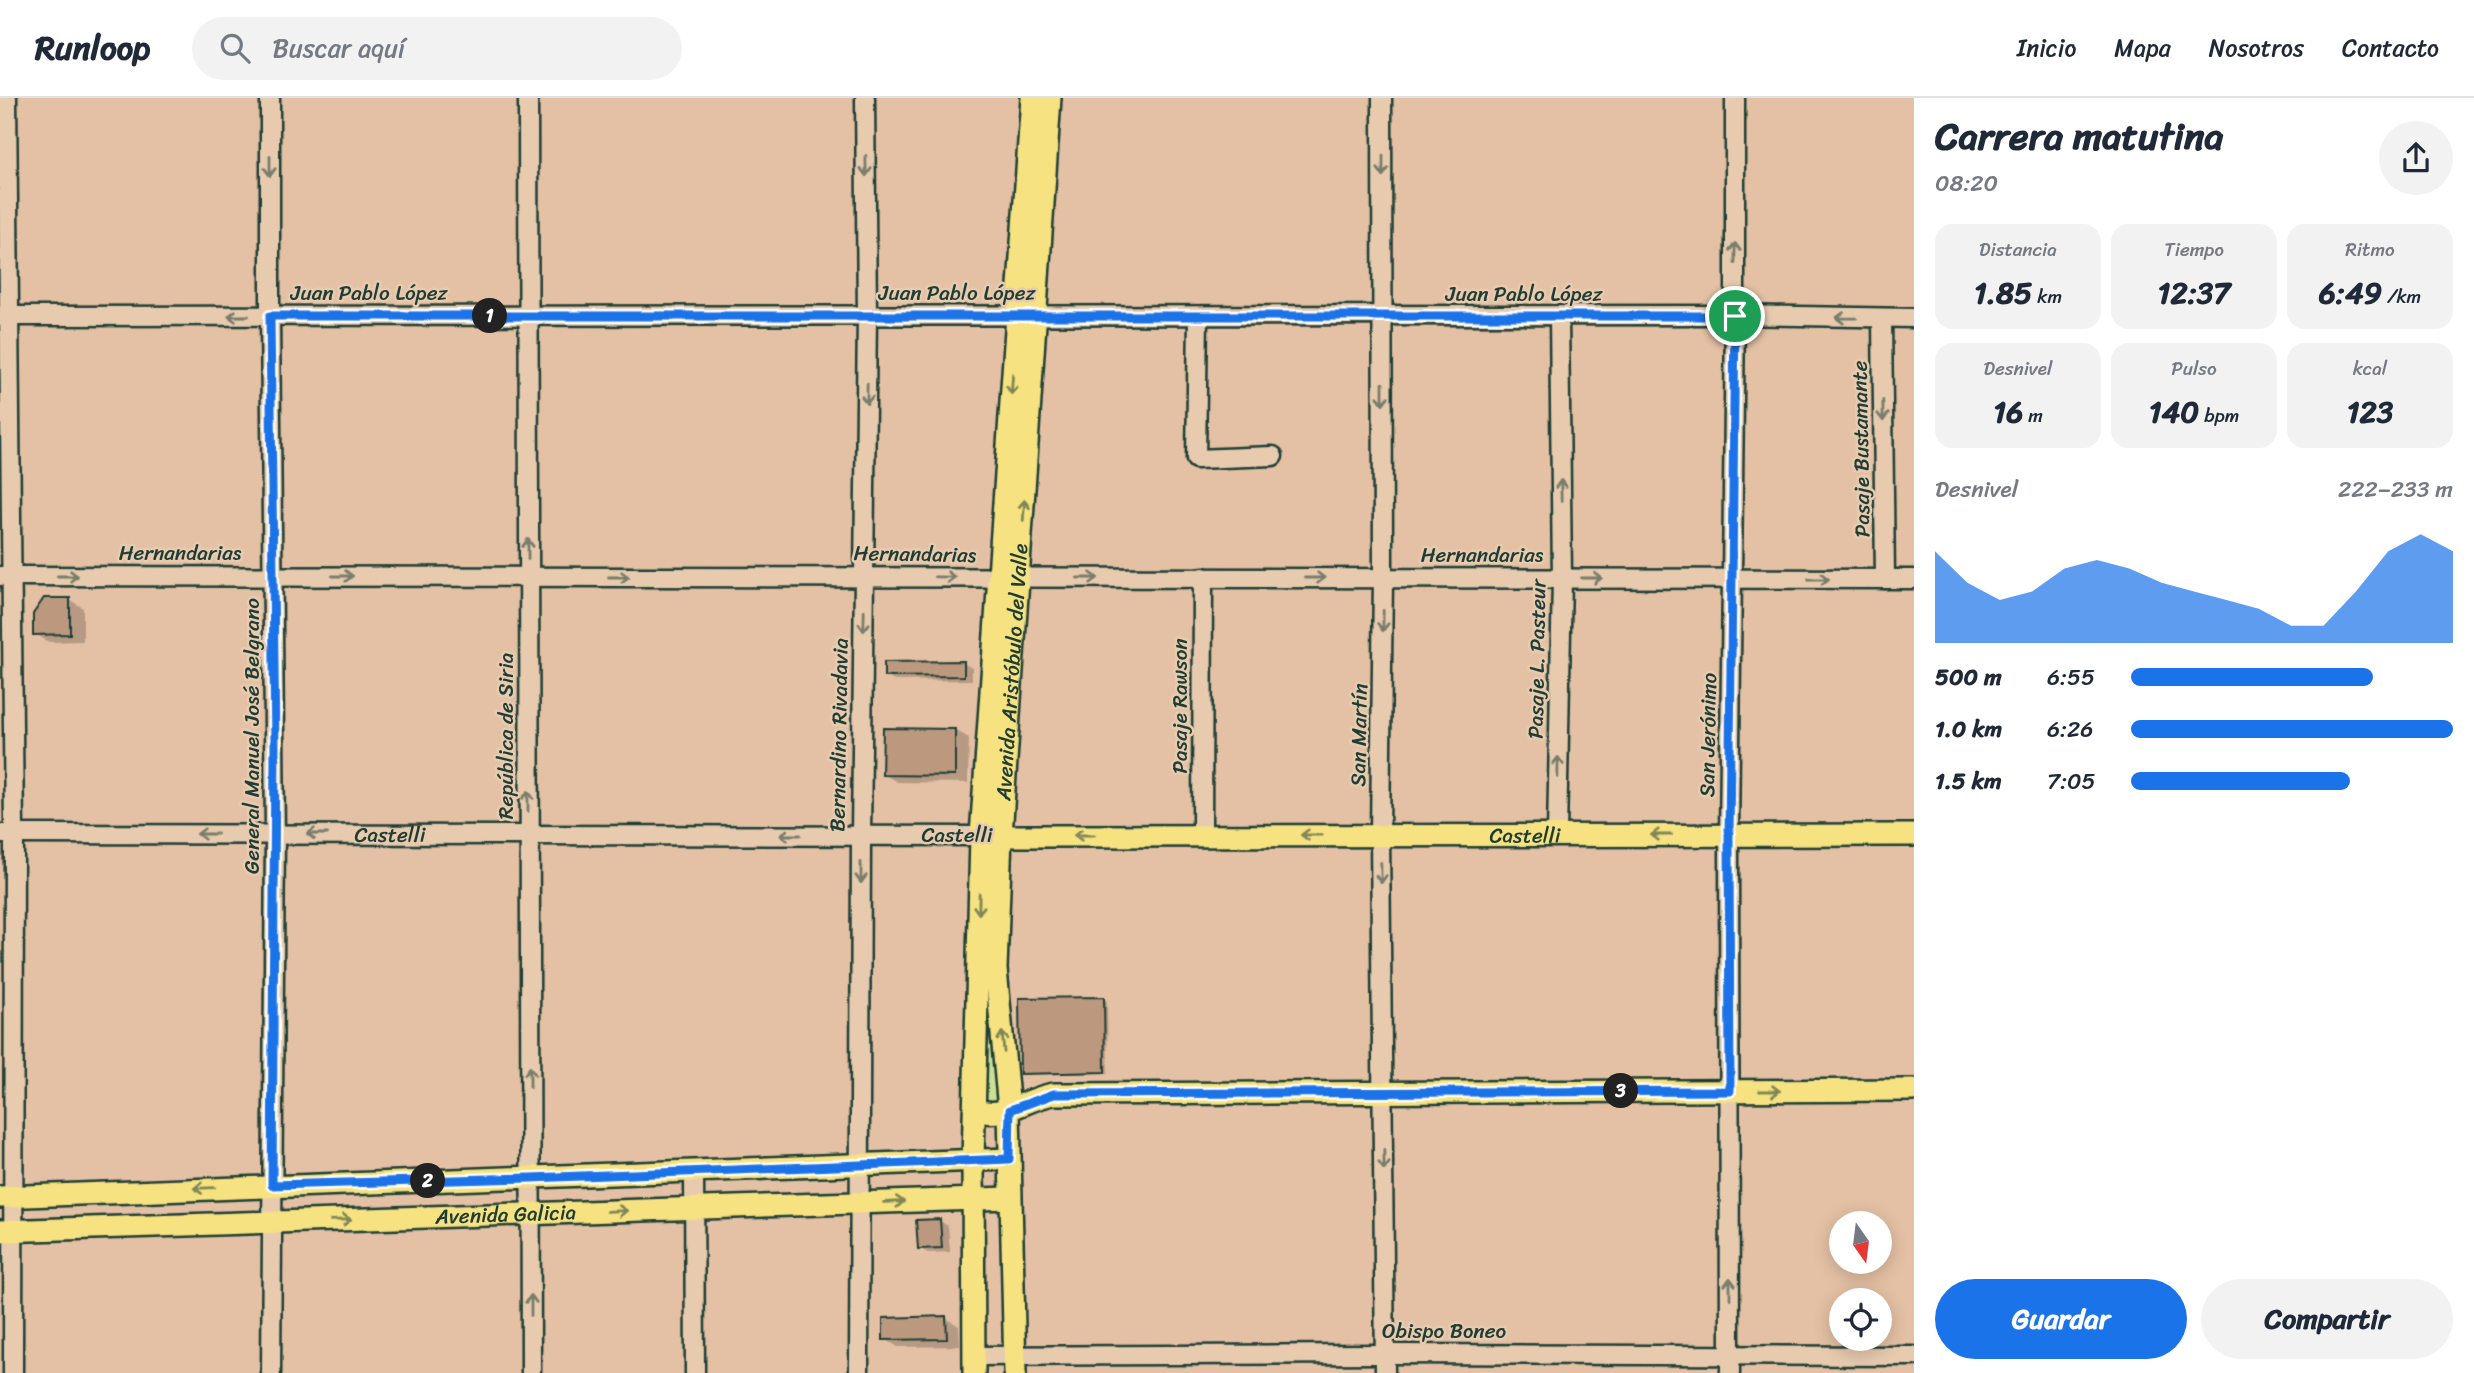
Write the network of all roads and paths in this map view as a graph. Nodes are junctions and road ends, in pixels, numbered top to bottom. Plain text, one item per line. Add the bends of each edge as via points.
1 (7, 98) edge
2 (270, 98) edge
3 (528, 98) edge
4 (865, 98) edge
5 (1032, 98) edge
6 (1050, 98) edge
7 (1382, 98) edge
8 (1735, 98) edge
9 (5, 316) edge
10 (270, 316) junction
11 (528, 316) junction
12 (867, 316) junction
13 (1027, 316) junction
14 (1198, 316) junction
15 (1735, 316) junction
16 (1383, 317) junction
17 (1559, 317) junction
18 (1882, 318) junction
19 (1914, 318) edge
20 (1273, 456) dead end
21 (6, 576) edge
22 (274, 576) junction
23 (864, 576) junction
24 (528, 577) junction
25 (1203, 577) junction
26 (1009, 578) junction
27 (1383, 578) junction
28 (1562, 578) junction
29 (1732, 578) junction
30 (1885, 579) junction
31 (1914, 579) edge
32 (7, 834) edge
33 (275, 834) junction
34 (528, 835) junction
35 (861, 835) junction
36 (1202, 835) junction
37 (1380, 835) junction
38 (1557, 835) junction
39 (1914, 835) edge
40 (991, 836) junction
41 (1729, 836) junction
42 (1914, 1090) edge
43 (1730, 1091) junction
44 (1383, 1092) junction
45 (975, 1109) junction
46 (1010, 1110) junction
47 (1009, 1159) junction
48 (973, 1161) junction
49 (860, 1165) junction
50 (694, 1172) junction
51 (531, 1178) junction
52 (272, 1185) junction
53 (7, 1197) edge
54 (1010, 1198) junction
55 (974, 1199) junction
56 (860, 1203) junction
57 (694, 1208) junction
58 (531, 1214) junction
59 (273, 1222) junction
60 (7, 1231) edge
61 (1385, 1353) junction
62 (1914, 1356) edge
63 (1014, 1364) edge
64 (1730, 1364) edge
65 (974, 1365) edge
66 (13, 1373) edge
67 (271, 1373) edge
68 (531, 1373) edge
69 (695, 1373) edge
70 (859, 1373) edge
71 (1385, 1373) edge

1 - 9 street
2 -> 10 street, General Manuel José Belgrano
3 - 11 street, República de Siria
4 -> 12 street, Bernardino Rivadavia
5 - 13 main road, Avenida Aristóbulo del Valle
6 - 13 main road, Avenida Aristóbulo del Valle
7 -> 16 street, San Martín
15 -> 8 street, San Jerónimo
10 -> 9 street, Juan Pablo López
9 - 21 street
10 - 11 street, Juan Pablo López
10 - 22 street, General Manuel José Belgrano
11 - 12 street, Juan Pablo López
24 -> 11 street, República de Siria
12 - 13 street, Juan Pablo López
12 -> 23 street, Bernardino Rivadavia
13 - 14 street, Juan Pablo López
13 - 26 main road, Avenida Aristóbulo del Valle
14 - 16 street, Juan Pablo López
14 - 20 street via 1196,458
15 - 17 street, Juan Pablo López
18 -> 15 street, Juan Pablo López
15 - 29 street, San Jerónimo
16 - 17 street, Juan Pablo López
16 -> 27 street, San Martín
28 -> 17 street, Pasaje L. Pasteur
18 - 19 street, Juan Pablo López
18 -> 30 street, Pasaje Bustamante
21 -> 22 street, Hernandarias
21 - 32 street
22 -> 24 street, Hernandarias
22 - 33 street, General Manuel José Belgrano
24 -> 23 street, Hernandarias
23 -> 26 street, Hernandarias
23 -> 35 street, Bernardino Rivadavia
34 -> 24 street, República de Siria
26 -> 25 street, Hernandarias
25 -> 27 street, Hernandarias
25 - 36 street, Pasaje Rawson
26 - 40 main road, Avenida Aristóbulo del Valle
27 - 28 street, Hernandarias
27 -> 37 street, San Martín
28 -> 29 street, Hernandarias
38 -> 28 street, Pasaje L. Pasteur
29 -> 30 street, Hernandarias
29 - 41 street, San Jerónimo
30 - 31 street, Hernandarias
33 -> 32 street, Castelli
32 - 53 street
34 -> 33 street, Castelli
33 - 52 street, General Manuel José Belgrano
35 -> 34 street, Castelli
51 -> 34 street, República de Siria
35 - 40 street, Castelli
35 -> 49 street, Bernardino Rivadavia
37 -> 36 main road, Castelli
36 -> 40 main road, Castelli
37 - 38 main road, Castelli
37 -> 44 street, San Martín
41 -> 38 main road, Castelli
39 - 41 main road, Castelli
40 -> 45 main road, Avenida Aristóbulo del Valle
46 -> 40 main road, Avenida Aristóbulo del Valle via 996,969
41 - 43 street, San Jerónimo
43 -> 42 main road
43 - 44 main road
64 -> 43 street, San Jerónimo
44 - 46 main road via 1054,1094
44 -> 61 street, San Martín
45 - 46 main road via 992,1113
45 - 48 main road, Avenida Aristóbulo del Valle
46 - 47 main road, Avenida Aristóbulo del Valle
47 - 48 main road, Avenida Galicia
47 - 54 main road, Avenida Aristóbulo del Valle
48 - 49 main road, Avenida Galicia
48 - 55 main road, Avenida Aristóbulo del Valle
49 - 50 main road, Avenida Galicia
49 - 56 street, Bernardino Rivadavia
50 - 51 main road, Avenida Galicia
50 - 57 street
51 - 52 main road, Avenida Galicia
51 - 58 street, República de Siria
52 -> 53 main road, Avenida Galicia
52 - 59 street, General Manuel José Belgrano
53 - 60 street
54 - 55 main road, Avenida Galicia
54 - 63 main road, Avenida Aristóbulo del Valle
56 -> 55 main road, Avenida Galicia
55 - 65 main road, Avenida Aristóbulo del Valle
56 - 57 main road, Avenida Galicia
56 - 70 street, Bernardino Rivadavia
58 -> 57 main road, Avenida Galicia
57 - 69 street
59 -> 58 main road, Avenida Galicia
68 -> 58 street, República de Siria
59 - 60 main road, Avenida Galicia
59 - 67 street, General Manuel José Belgrano
60 - 66 street
61 - 63 street, Obispo Boneo
61 - 64 street, Obispo Boneo
61 - 71 street, San Martín
62 - 64 street, Obispo Boneo
63 - 65 street, Obispo Boneo

